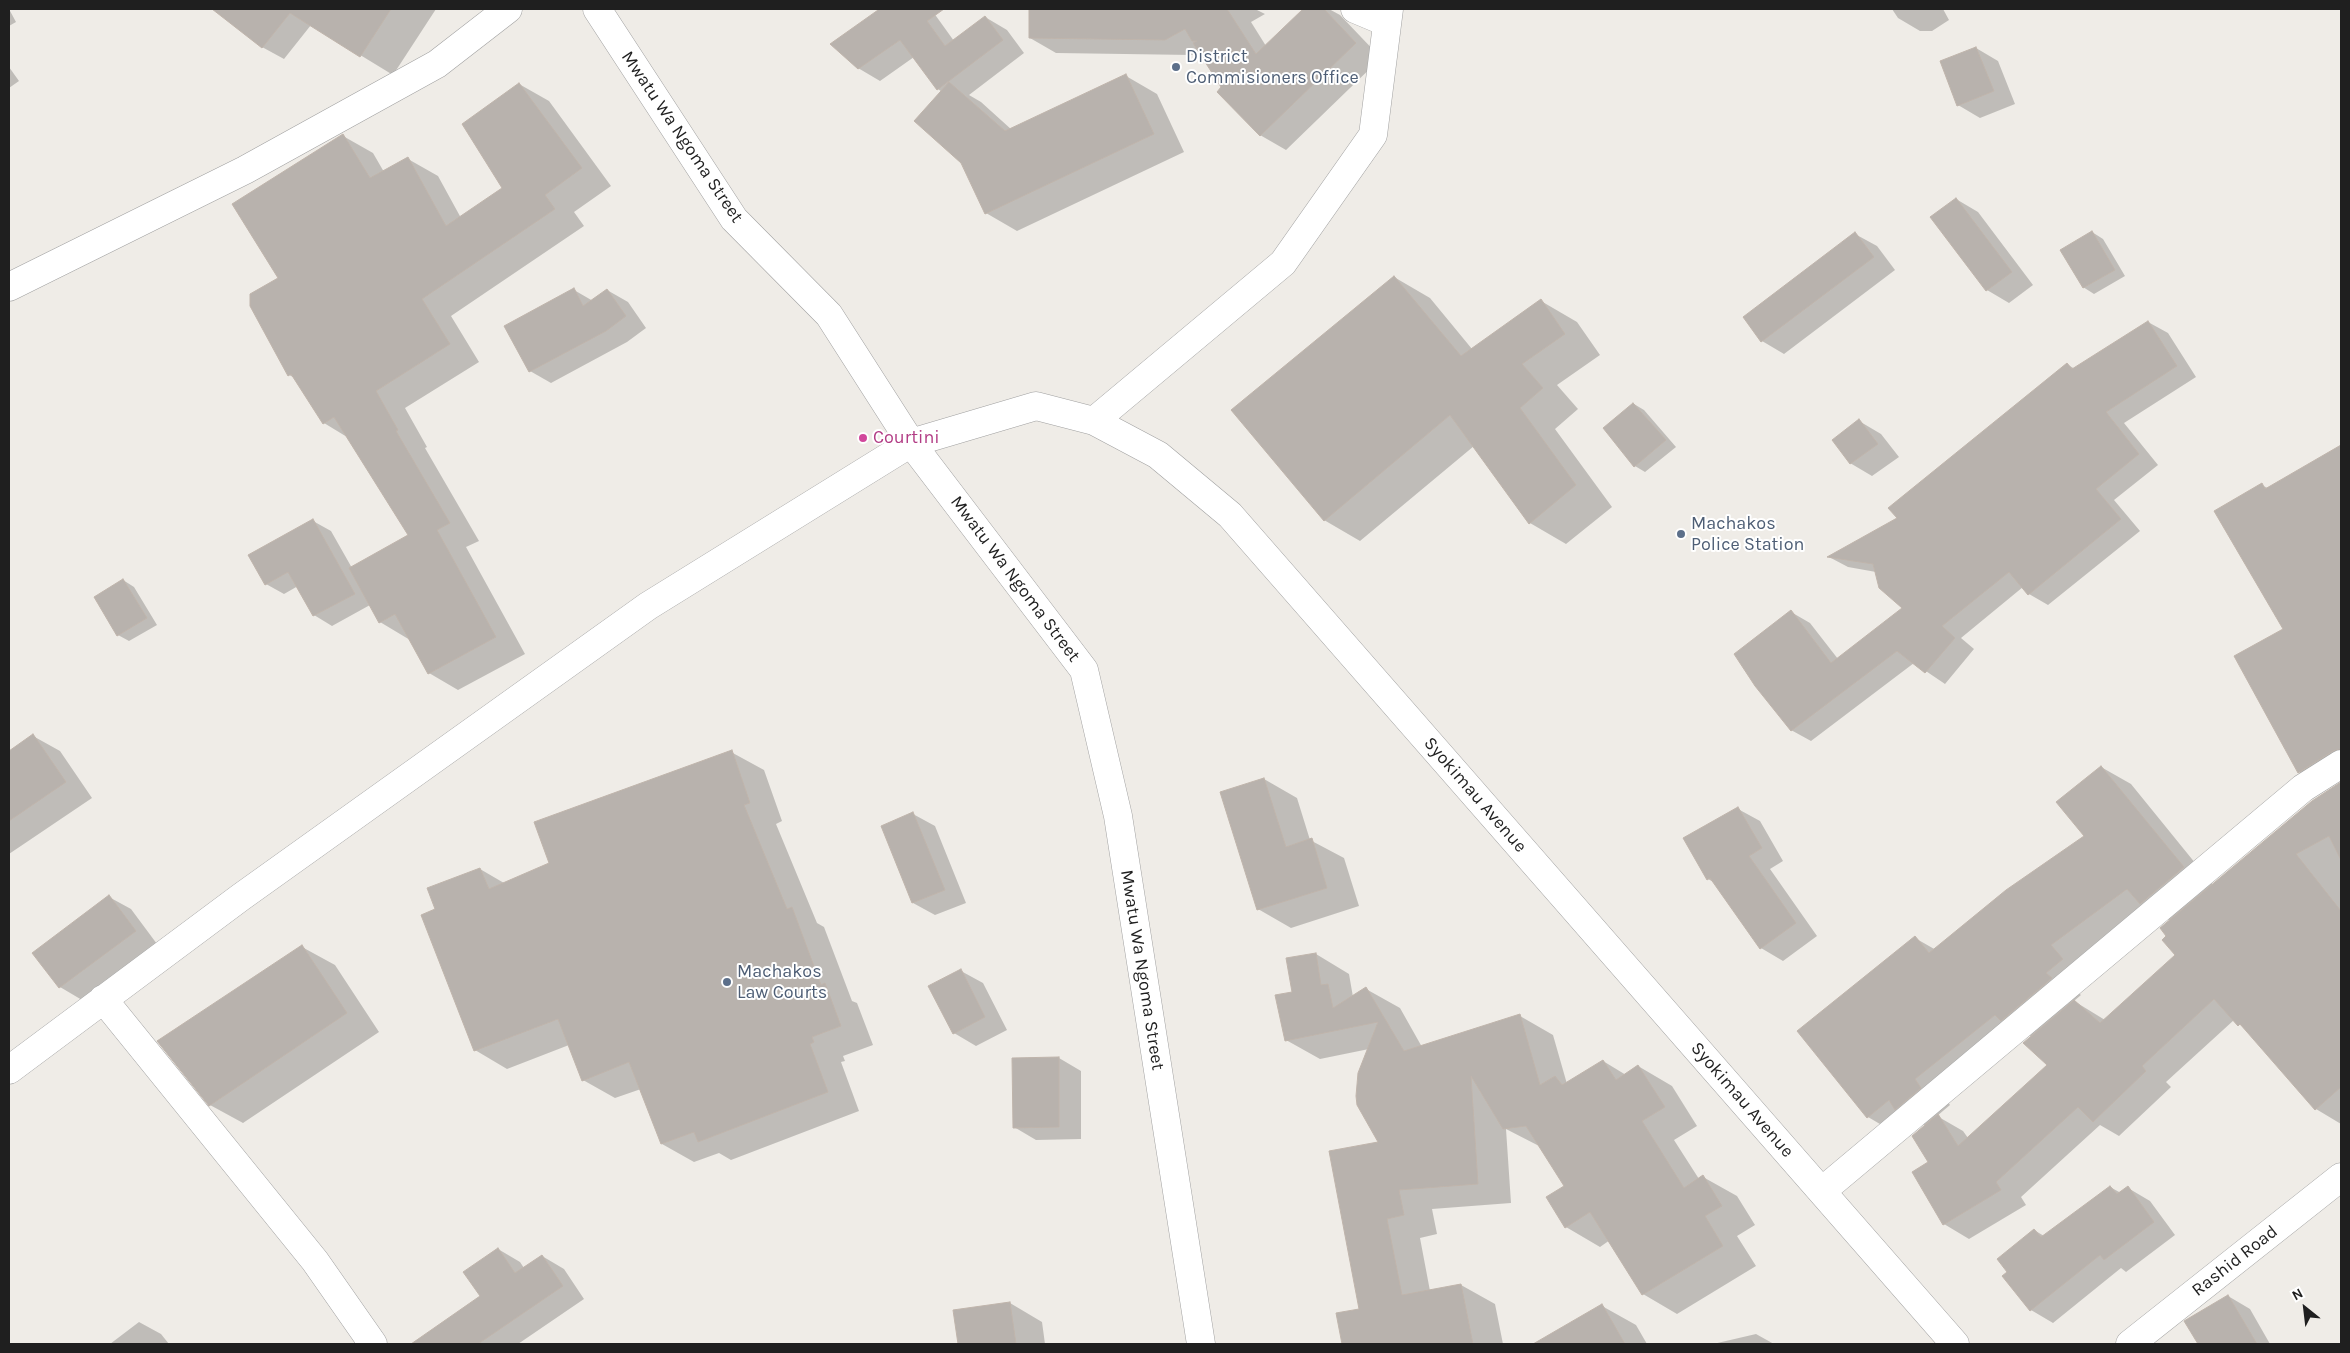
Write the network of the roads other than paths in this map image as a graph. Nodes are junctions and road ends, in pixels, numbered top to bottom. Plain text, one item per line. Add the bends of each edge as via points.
1 (508, 9) edge
2 (597, 9) edge
3 (1355, 9) edge
4 (1387, 16) edge
5 (9, 287) edge
6 (1094, 420) junction
7 (911, 443) junction
8 (2341, 764) edge
9 (103, 999) junction
10 (9, 1070) edge
11 (2341, 1178) edge
12 (1822, 1191) junction
13 (373, 1344) edge
14 (1201, 1344) edge
15 (1955, 1344) edge
16 (2130, 1344) edge

1 - 5 street via 437,64 245,170
2 - 7 street, Mwatu Wa Ngoma Street via 734,219 829,315
3 - 4 street
4 - 6 street via 1373,135 1283,263
6 - 7 street, Syokimau Avenue via 1036,406
6 - 12 street, Syokimau Avenue via 1158,455 1230,515
7 - 9 street, Syokimau Avenue via 648,606
7 - 14 street, Mwatu Wa Ngoma Street via 1084,670 1118,816
8 - 12 street via 2303,788
9 - 10 street, Syokimau Avenue
9 - 13 street via 315,1261
11 - 16 street, Rashid Road
12 - 15 street, Syokimau Avenue

